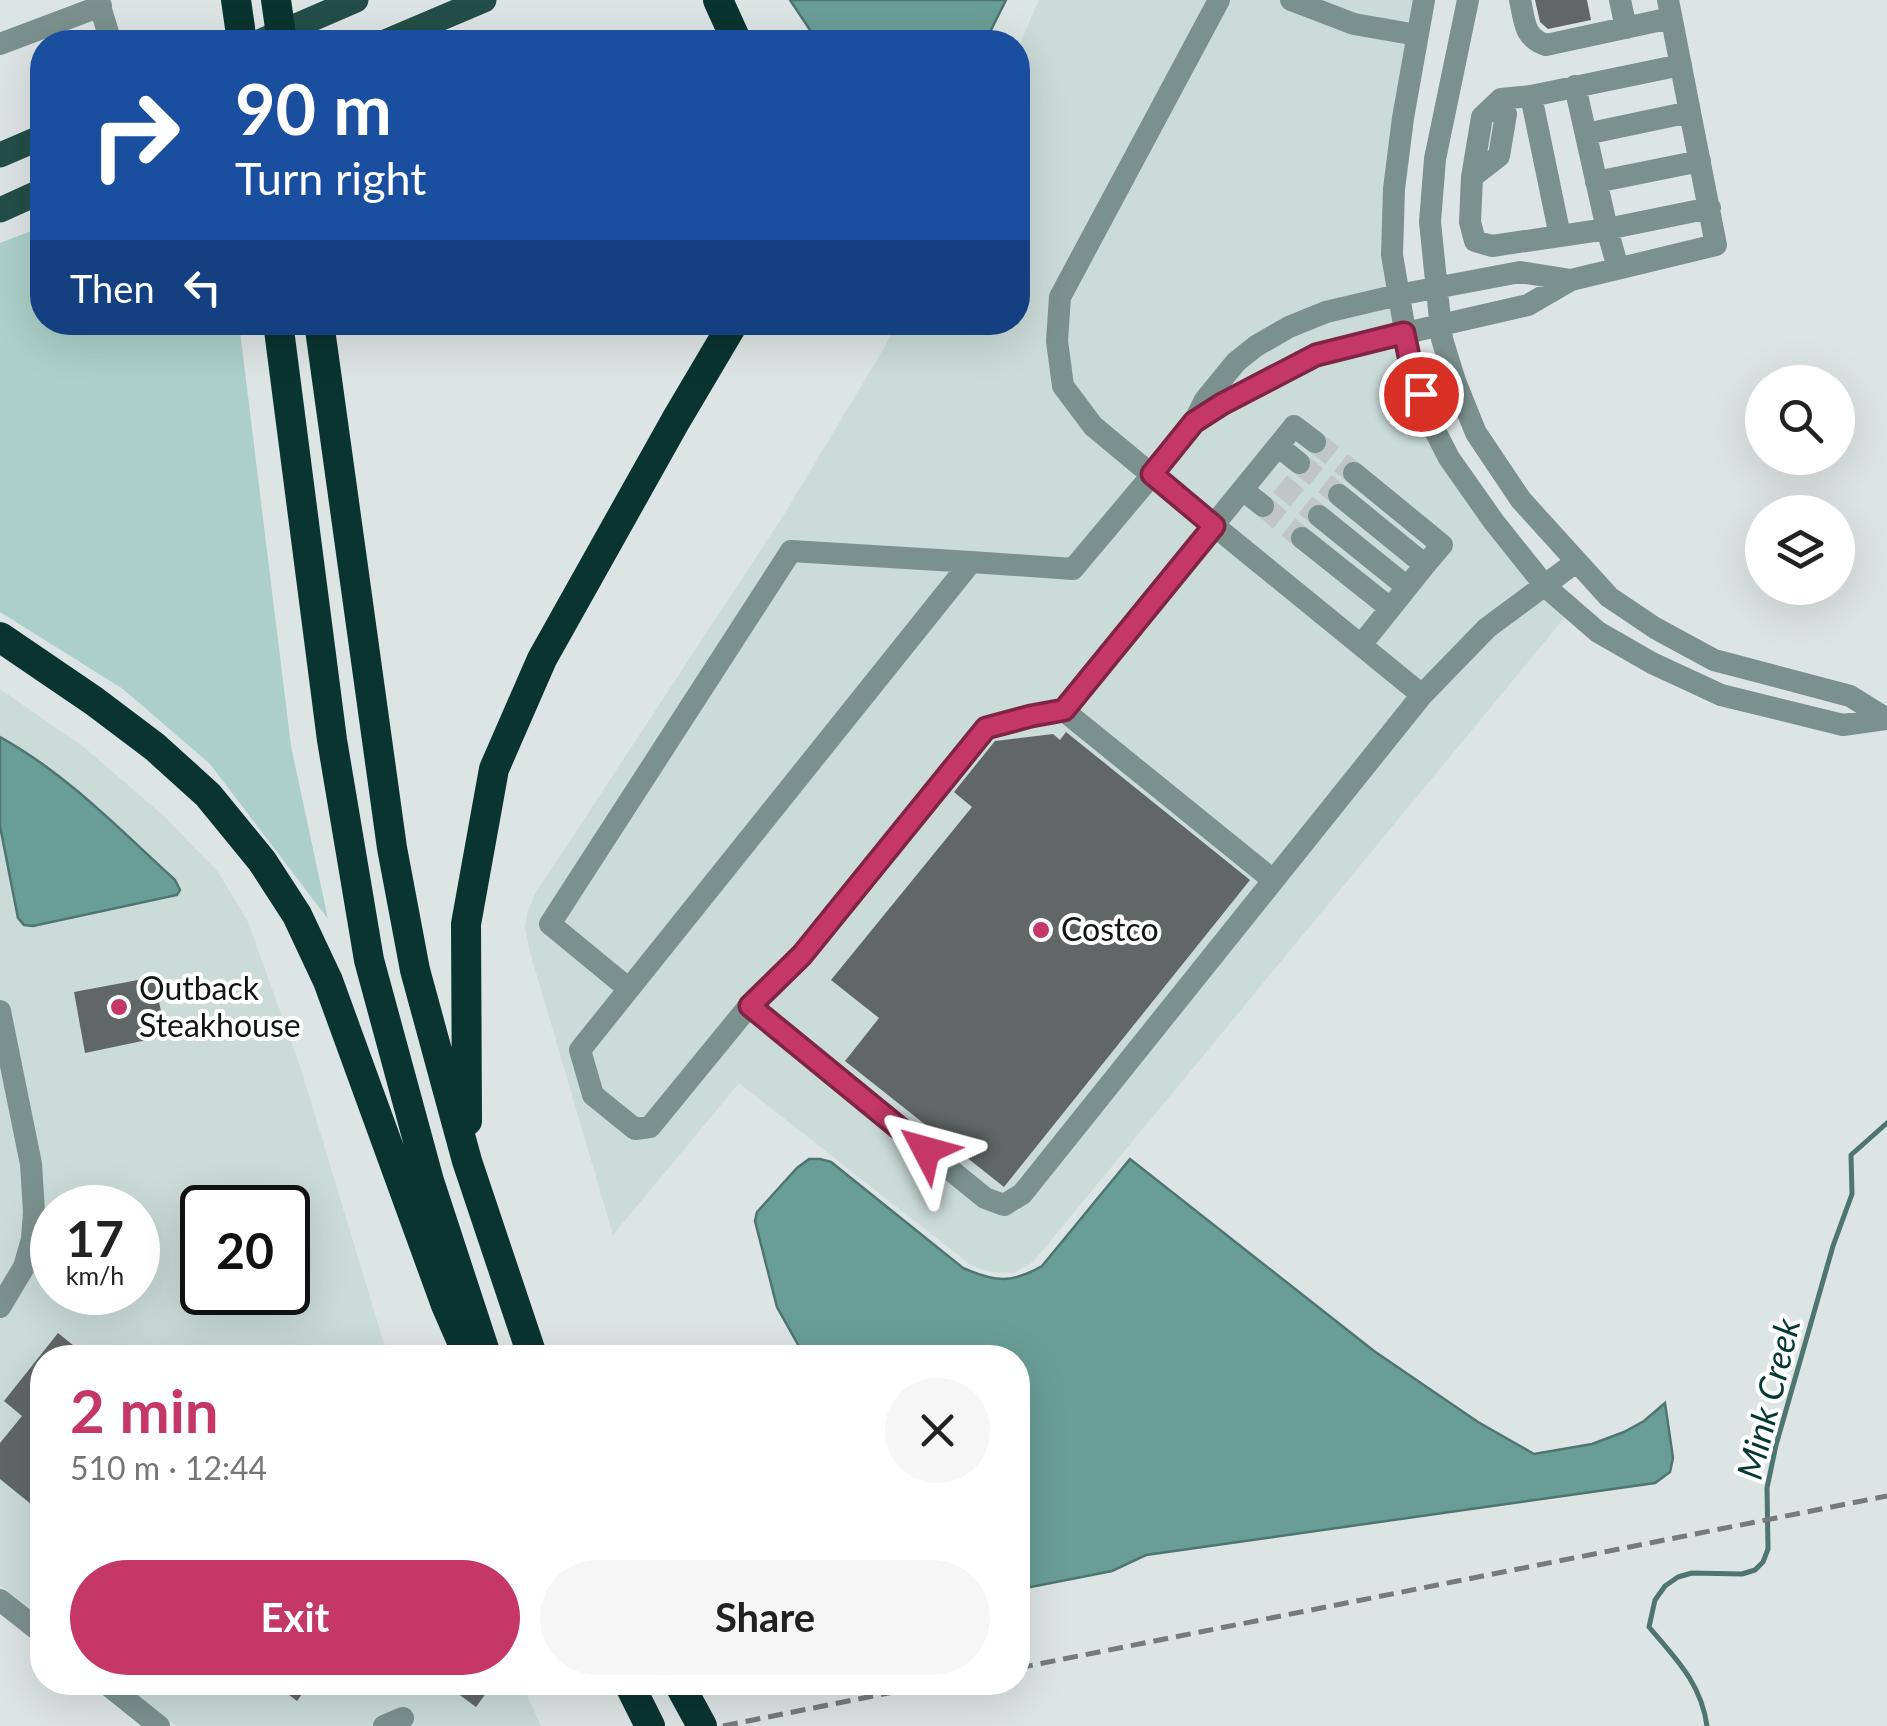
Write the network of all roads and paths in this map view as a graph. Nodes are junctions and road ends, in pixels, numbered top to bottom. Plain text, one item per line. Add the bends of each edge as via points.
1 (236, 0) edge
2 (276, 0) edge
3 (356, 0) edge
4 (484, 0) edge
5 (718, 0) edge
6 (1219, 0) edge
7 (1292, 0) edge
8 (1358, 0) edge
9 (1424, 0) edge
10 (1468, 0) edge
11 (1520, 0) edge
12 (1620, 0) edge
13 (100, 3) edge
14 (1669, 9) edge
15 (1354, 24) junction
16 (1626, 28) junction
17 (34, 30) edge
18 (108, 30) edge
19 (240, 30) edge
20 (280, 30) edge
21 (286, 30) edge
22 (413, 30) edge
23 (732, 30) edge
24 (30, 32) edge
25 (1418, 36) junction
26 (0, 44) edge
27 (1681, 65) junction
28 (1575, 86) junction
29 (1530, 96) junction
30 (1690, 112) junction
31 (1586, 134) junction
32 (30, 142) edge
33 (0, 155) edge
34 (1700, 161) junction
35 (1596, 182) junction
36 (30, 197) edge
37 (1710, 208) junction
38 (0, 210) edge
39 (1607, 228) junction
40 (1560, 236) junction
41 (1618, 268) junction
42 (1571, 280) junction
43 (1436, 287) junction
44 (1398, 295) junction
45 (1441, 325) junction
46 (1404, 333) junction
47 (280, 335) edge
48 (320, 335) edge
49 (726, 335) edge
50 (1194, 422) junction
51 (1315, 442) tunnel mouth
52 (1278, 446) junction
53 (1299, 463) tunnel mouth
54 (1260, 468) junction
55 (1354, 473) tunnel mouth
56 (1152, 474) junction
57 (1280, 484) tunnel mouth
58 (1243, 490) junction
59 (1338, 495) tunnel mouth
60 (1264, 506) tunnel mouth
61 (1320, 516) tunnel mouth
62 (1214, 526) junction
63 (1302, 538) tunnel mouth
64 (972, 562) junction
65 (1576, 562) junction
66 (1425, 565) junction
67 (1546, 586) junction
68 (1407, 587) junction
69 (1390, 608) junction
70 (0, 636) edge
71 (1361, 645) junction
72 (1422, 694) junction
73 (1064, 710) junction
74 (1887, 719) edge
75 (1273, 880) junction
76 (629, 989) junction
77 (750, 1006) junction
78 (0, 1010) edge
79 (466, 1161) junction
80 (0, 1307) edge
81 (464, 1345) edge
82 (483, 1345) edge
83 (528, 1345) edge
84 (0, 1600) edge
85 (30, 1624) edge
86 (120, 1695) edge
87 (634, 1695) edge
88 (685, 1695) edge
89 (159, 1726) edge
90 (650, 1726) edge
91 (702, 1726) edge

1 - 19 highway
2 - 20 highway
3 - 21 main road
4 - 22 main road
5 - 23 highway
6 - 56 street via 1060,297 1063,386 1093,426
7 - 15 street
8 - 15 street
9 - 25 street
10 - 43 street via 1435,160 1430,222
11 - 16 street via 1530,38 1546,45
12 - 16 street
13 - 17 street
13 - 18 street
14 - 16 street
14 - 27 street
15 - 25 street
24 - 26 street
25 - 44 street via 1394,190
27 - 28 street
27 - 30 street
28 - 29 street
28 - 31 street
29 - 40 street
29 - 40 street via 1501,100 1482,118 1472,177 1474,241 1492,246
30 - 31 street
30 - 34 street
31 - 35 street
32 - 33 main road
34 - 35 street
34 - 37 street
35 - 39 street
36 - 38 main road
37 - 39 street
37 - 41 street via 1716,245
39 - 40 street
39 - 41 street
41 - 42 street
42 - 43 street via 1520,272
42 - 45 street via 1528,305
43 - 44 street
43 - 45 street
44 - 46 street
44 - 50 street via 1326,312 1256,346 1236,362
45 - 46 street
45 - 65 street via 1476,433 1521,500
46 - 50 street via 1316,355
46 - 67 street via 1431,424 1449,458
47 - 82 highway via 332,740 369,960 429,1181
48 - 79 highway via 392,848 415,970
49 - 79 highway via 542,659 494,769 466,924
50 - 56 street
51 - 52 street via 1294,426
52 - 53 street
52 - 54 street
54 - 57 street
54 - 58 street
55 - 66 street via 1442,544
56 - 62 street
56 - 64 street via 1073,569
58 - 60 street
58 - 62 street
59 - 66 street
61 - 68 street
62 - 71 street
62 - 73 street
63 - 69 street
64 - 76 street
64 - 76 street via 791,551 550,924
65 - 67 street
65 - 74 street via 1609,597 1714,660 1850,696
66 - 68 street
67 - 72 street via 1488,628
67 - 74 street via 1598,632 1721,695 1843,726
68 - 69 street
69 - 71 street
70 - 81 highway via 155,747 208,795 262,861 328,980
71 - 72 street
72 - 75 street
73 - 75 street
73 - 77 street via 986,728 802,955
75 - 77 street via 1022,1194 1004,1205 985,1198
76 - 77 street via 580,1050 593,1095 635,1129 650,1127
78 - 80 street via 32,1164 34,1212 24,1267
79 - 83 highway
84 - 85 street
86 - 89 street
87 - 90 highway
88 - 91 highway

